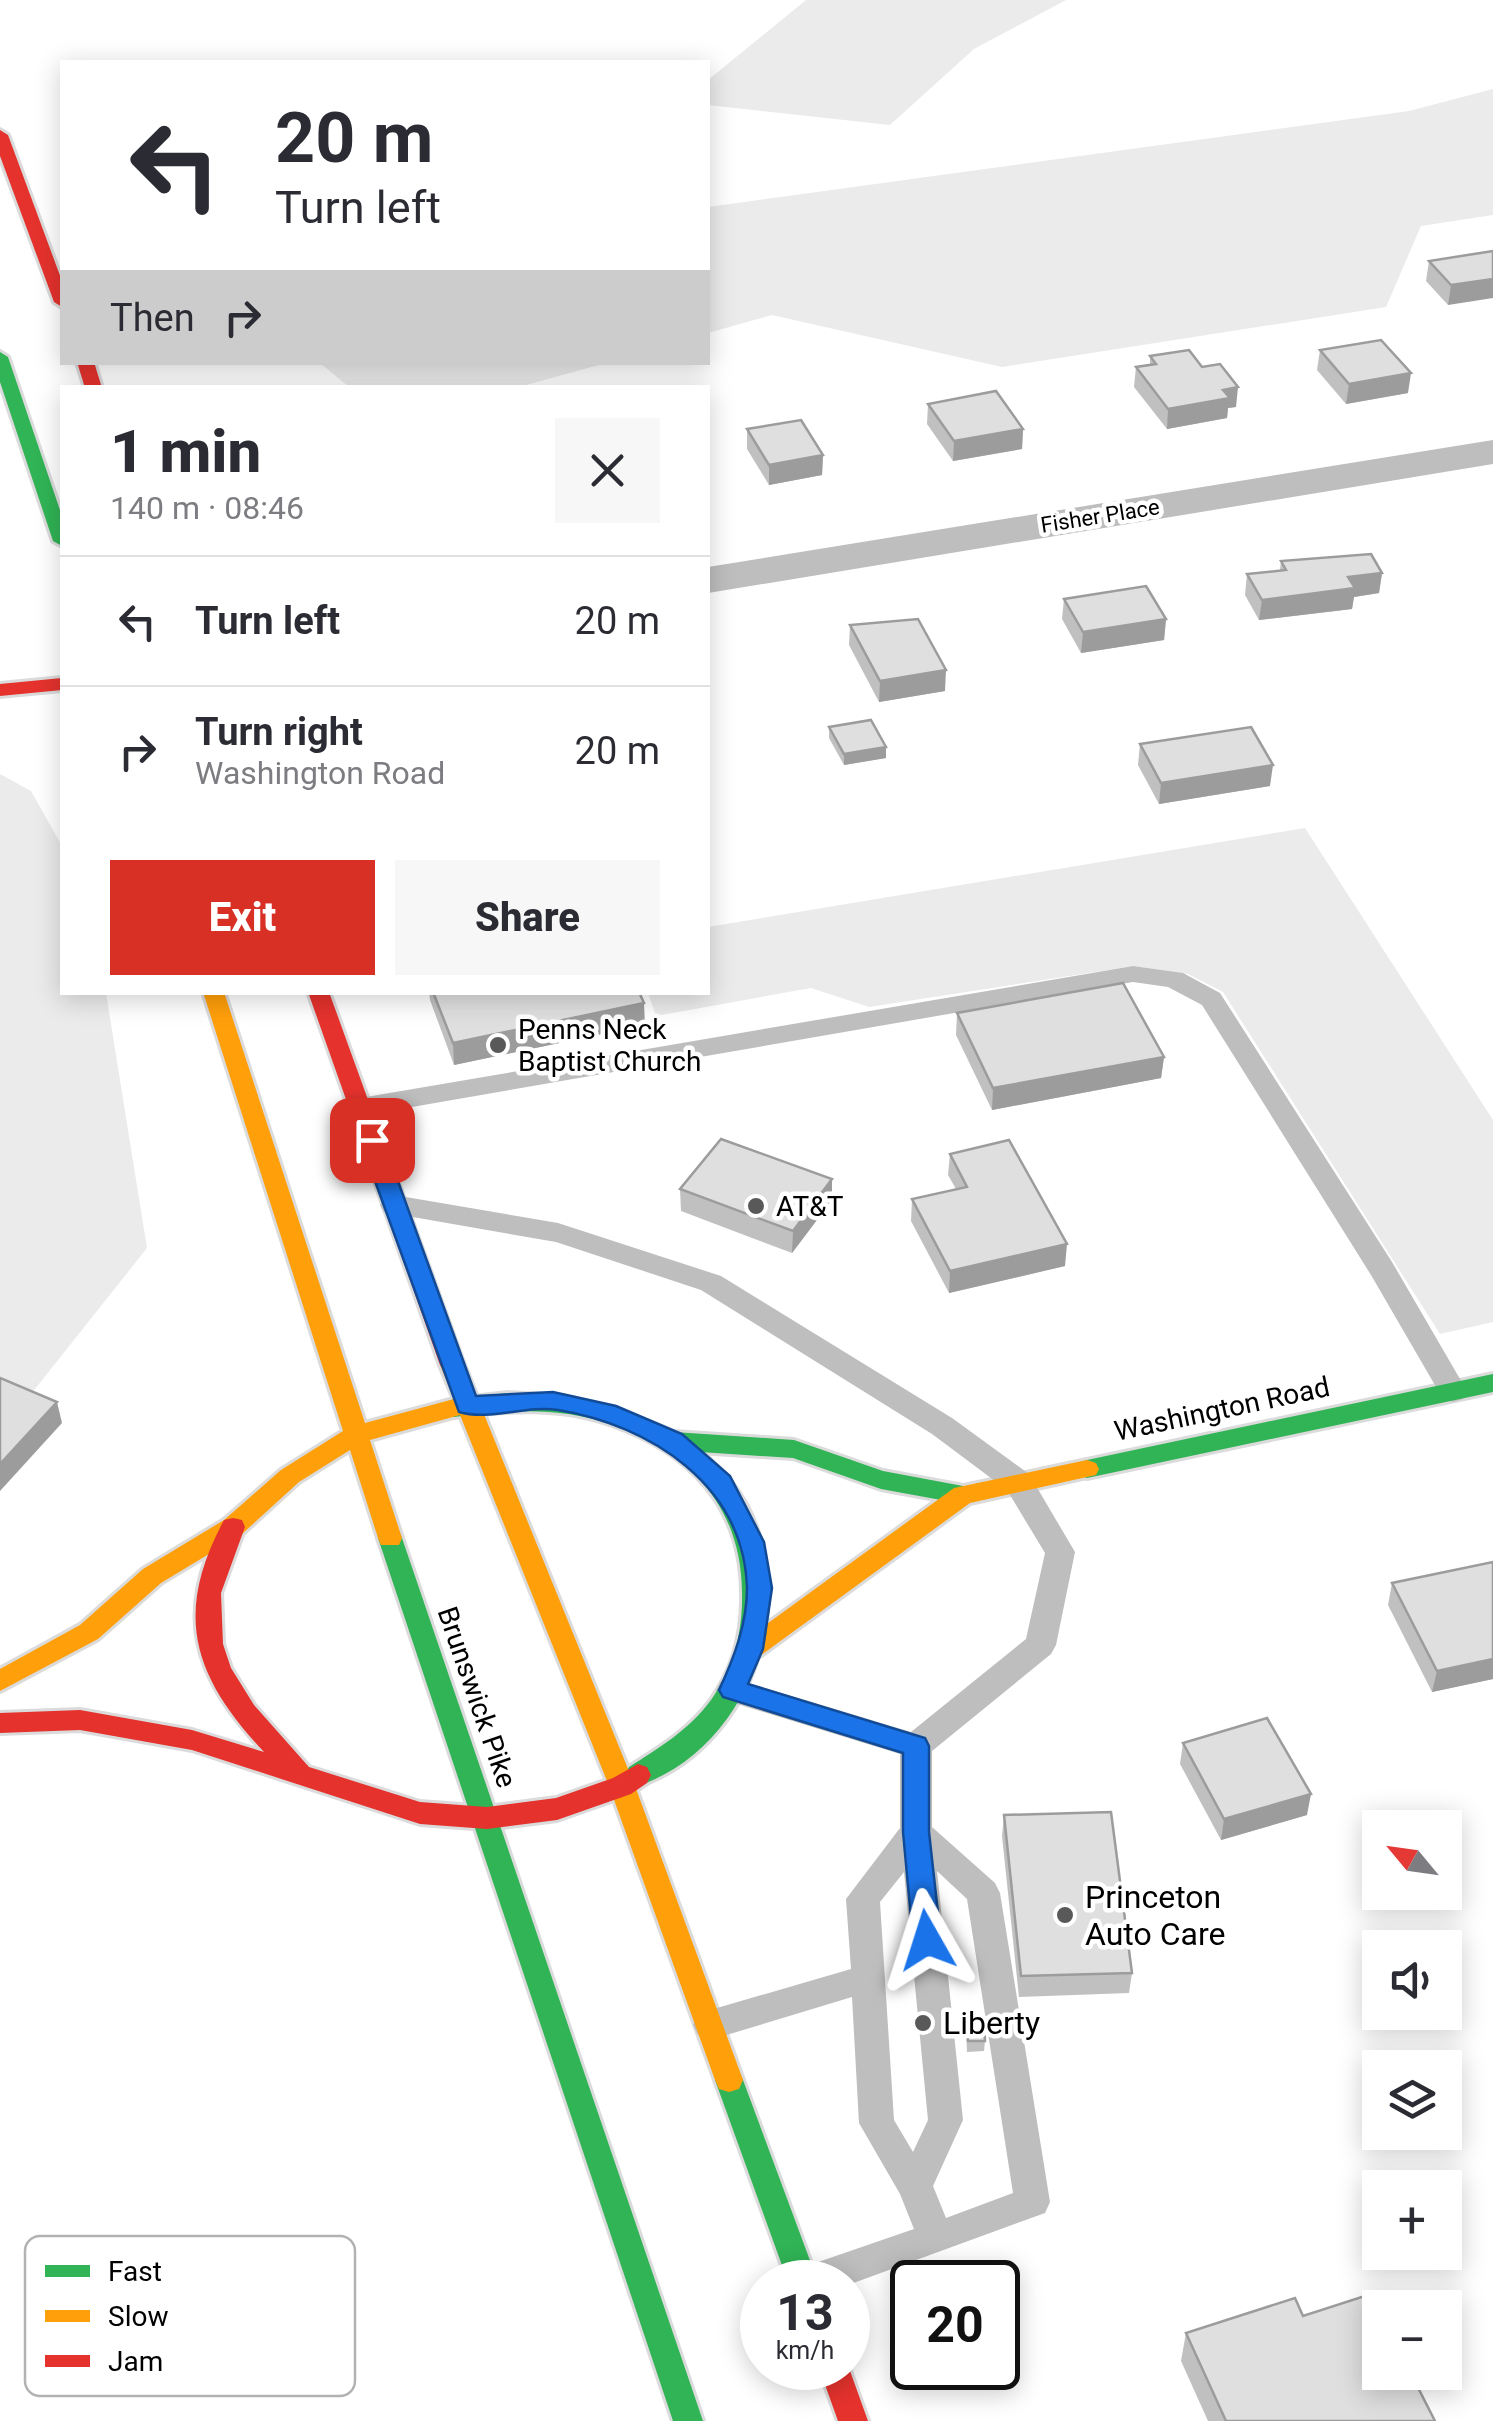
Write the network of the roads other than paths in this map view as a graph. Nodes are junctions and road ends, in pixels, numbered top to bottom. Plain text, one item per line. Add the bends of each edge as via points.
1 (0, 134) edge
2 (60, 297) edge
3 (0, 362) edge
4 (1493, 452) edge
5 (60, 534) edge
6 (710, 580) edge
7 (60, 684) edge
8 (0, 690) edge
9 (214, 995) edge
10 (319, 995) edge
11 (360, 1108) junction
12 (394, 1205) junction
13 (1493, 1383) edge
14 (1453, 1391) junction
15 (467, 1405) junction
16 (354, 1436) junction
17 (674, 1441) junction
18 (1018, 1482) junction
19 (964, 1495) junction
20 (233, 1527) junction
21 (750, 1649) junction
22 (0, 1681) edge
23 (732, 1690) junction
24 (0, 1724) edge
25 (916, 1746) junction
26 (302, 1773) junction
27 (622, 1786) junction
28 (487, 1818) junction
29 (916, 1832) junction
30 (868, 1978) junction
31 (710, 2025) junction
32 (915, 2186) junction
33 (936, 2238) junction
34 (798, 2260) edge
35 (870, 2260) edge
36 (842, 2390) edge
37 (688, 2421) edge
38 (853, 2421) edge

1 - 2 main road
3 - 5 main road
4 - 6 street, Fisher Place
7 - 8 main road
9 - 16 main road, Brunswick Pike
10 - 11 main road
11 - 12 main road
11 - 14 lane via 1132,974 1174,979 1210,999
12 - 15 main road
12 - 18 lane via 558,1233 711,1283 942,1426
13 - 14 main road, Washington Road
14 - 18 main road, Washington Road
15 - 16 main road, Washington Road
15 - 17 main road, Washington Road via 553,1400 607,1412
15 - 27 main road
16 - 20 main road, Washington Road via 290,1476
16 - 28 main road, Brunswick Pike
17 - 19 main road, Washington Road via 794,1448 881,1480
17 - 21 main road, Washington Road via 722,1483 751,1542 759,1588
18 - 19 main road, Washington Road
18 - 25 lane via 1060,1552 1040,1644
19 - 21 main road, Washington Road
20 - 22 main road, Washington Road via 152,1576 89,1632
20 - 26 main road, Washington Road via 207,1598 212,1642 227,1689 247,1720
21 - 23 main road, Washington Road
23 - 25 lane
23 - 27 main road, Washington Road via 694,1736
24 - 26 main road, Washington Road via 80,1720 192,1740
25 - 29 lane
26 - 28 main road, Washington Road via 420,1813
27 - 28 main road, Washington Road via 557,1809
27 - 31 main road
28 - 37 main road, Brunswick Pike
29 - 30 lane via 863,1899
29 - 32 lane via 946,2120
29 - 33 lane via 983,1893 1032,2202
30 - 31 lane
30 - 32 lane via 877,2123
31 - 34 main road
32 - 33 lane
33 - 35 lane
36 - 38 main road

